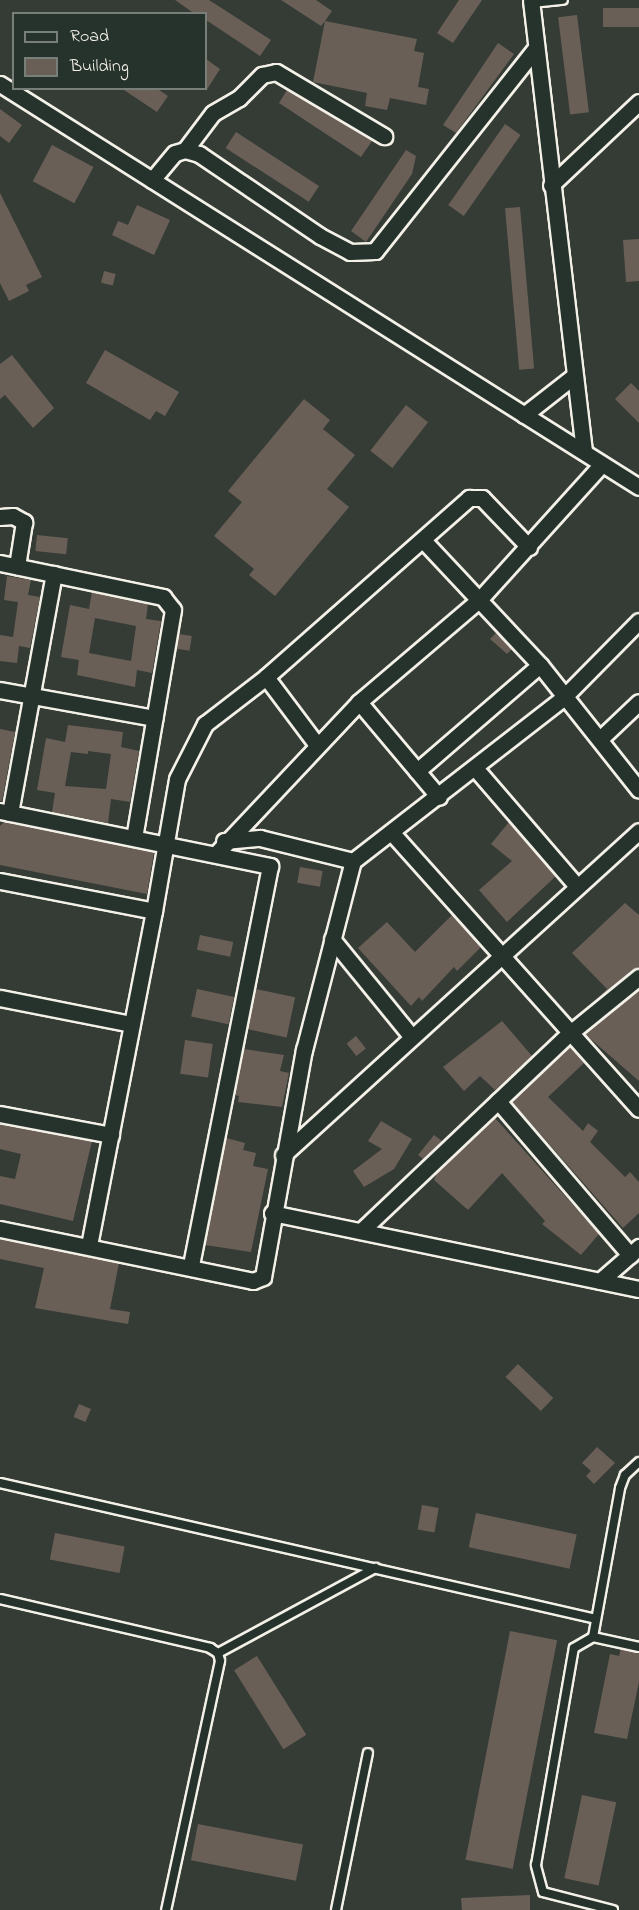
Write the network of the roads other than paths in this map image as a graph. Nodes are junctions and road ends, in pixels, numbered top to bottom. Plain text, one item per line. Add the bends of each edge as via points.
1 (563, 0) edge
2 (531, 1) edge
3 (536, 48) junction
4 (0, 84) edge
5 (639, 102) edge
6 (384, 136) dead end
7 (185, 150) junction
8 (152, 180) junction
9 (551, 185) junction
10 (574, 376) junction
11 (524, 415) junction
12 (584, 452) junction
13 (602, 464) junction
14 (639, 487) edge
15 (0, 517) edge
16 (423, 540) junction
17 (529, 546) junction
18 (0, 563) edge
19 (17, 566) junction
20 (54, 574) junction
21 (479, 600) junction
22 (639, 621) edge
23 (540, 665) junction
24 (266, 677) junction
25 (0, 690) edge
26 (31, 695) junction
27 (563, 698) junction
28 (359, 702) junction
29 (639, 702) edge
30 (154, 718) junction
31 (601, 738) junction
32 (317, 745) junction
33 (476, 768) junction
34 (417, 771) junction
35 (639, 790) edge
36 (439, 797) junction
37 (5, 812) edge
38 (639, 831) edge
39 (392, 833) junction
40 (134, 837) junction
41 (224, 841) junction
42 (167, 843) junction
43 (216, 854) junction
44 (353, 861) junction
45 (0, 881) edge
46 (577, 886) junction
47 (154, 911) junction
48 (332, 939) junction
49 (500, 956) junction
50 (639, 977) edge
51 (0, 998) edge
52 (131, 1024) junction
53 (570, 1033) junction
54 (411, 1036) junction
55 (498, 1101) junction
56 (639, 1109) edge
57 (0, 1114) edge
58 (111, 1135) junction
59 (283, 1155) junction
60 (272, 1213) junction
61 (0, 1228) edge
62 (361, 1231) junction
63 (89, 1246) junction
64 (635, 1251) edge
65 (191, 1266) junction
66 (600, 1281) junction
67 (639, 1290) edge
68 (639, 1462) edge
69 (0, 1483) edge
70 (375, 1568) junction
71 (0, 1599) edge
72 (596, 1619) junction
73 (592, 1637) junction
74 (639, 1647) edge
75 (218, 1653) junction
76 (368, 1753) dead end
77 (166, 1910) edge
78 (336, 1910) edge
79 (613, 1910) edge

1 - 2 lane
2 - 3 street
3 - 7 street via 375,251 350,252 199,154
3 - 9 street
4 - 8 street
5 - 9 street
6 - 7 street via 276,72 262,75 239,98 213,113
7 - 8 street via 175,153
8 - 11 street
9 - 10 street
10 - 11 street
10 - 12 street
11 - 12 street
12 - 13 street
13 - 14 street
13 - 17 street
15 - 19 street via 19,517 24,522
16 - 17 street via 476,496
16 - 21 street
16 - 24 street
17 - 21 street
18 - 19 street
19 - 20 street
20 - 26 street
20 - 30 street via 163,597 169,603 173,610
21 - 23 street
21 - 28 street
22 - 27 street
23 - 27 street
23 - 34 street
24 - 32 street
24 - 42 street via 205,724 190,749 177,779
25 - 26 street
26 - 30 street
26 - 37 street
27 - 31 street
27 - 33 street
28 - 32 street
28 - 34 street
29 - 31 street
30 - 40 street
31 - 35 street
32 - 41 street
33 - 36 street
33 - 46 street
34 - 36 street
36 - 39 street
37 - 40 street
38 - 46 street
39 - 44 street
39 - 49 street
40 - 42 street
41 - 43 street
41 - 44 street via 260,838
42 - 43 street
42 - 47 street
43 - 65 street via 270,866
44 - 48 street
45 - 47 street
46 - 49 street
47 - 52 street
48 - 54 street
48 - 59 street
49 - 53 street
49 - 54 street
50 - 53 street
51 - 52 street
52 - 58 street
53 - 55 street
53 - 56 street
54 - 59 street
55 - 62 street
55 - 64 street
57 - 58 street
58 - 63 street
59 - 60 street
60 - 62 street
60 - 65 street via 260,1280
61 - 63 street
62 - 66 street
63 - 65 street
64 - 66 street
66 - 67 street
68 - 72 lane via 625,1474 621,1488
69 - 70 lane
70 - 72 lane
70 - 75 lane
71 - 75 lane
72 - 73 lane
73 - 74 lane
73 - 79 lane via 574,1648 571,1659 536,1865 543,1892
75 - 77 lane
76 - 78 lane

